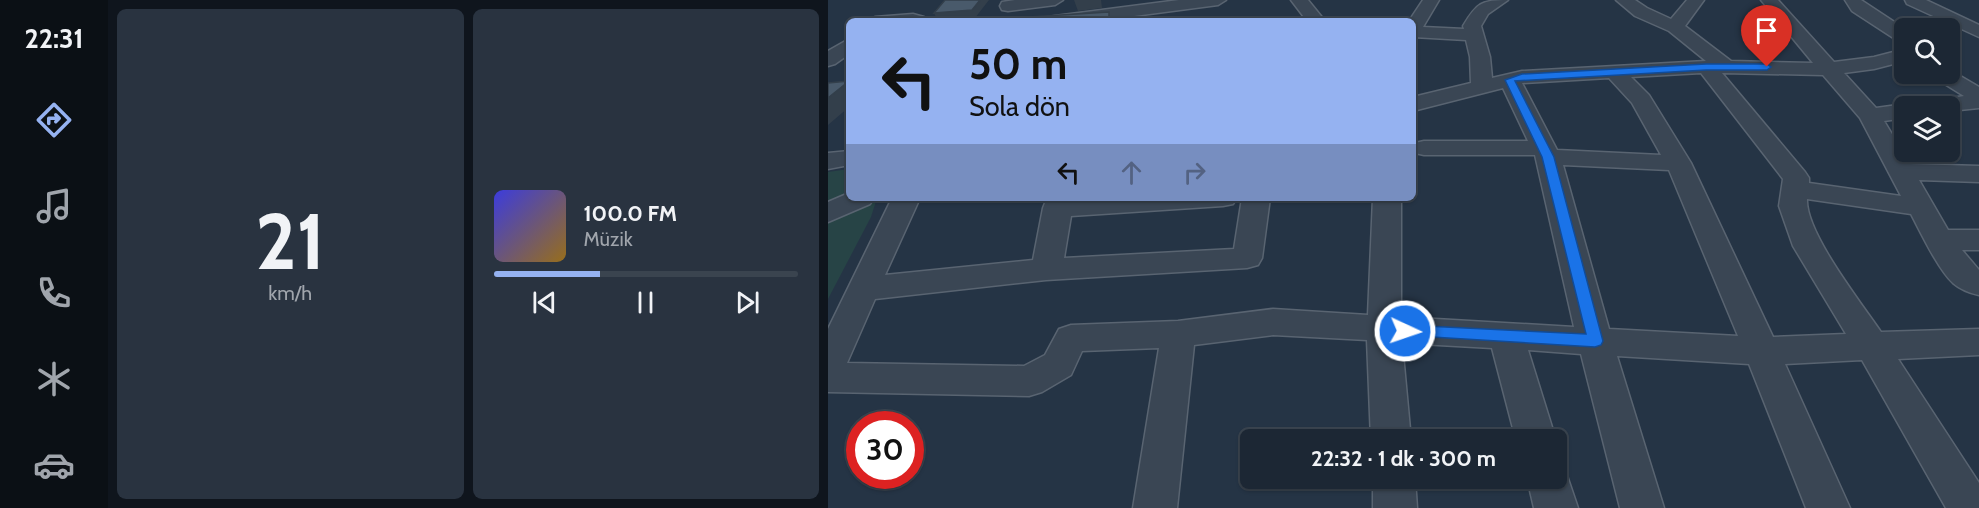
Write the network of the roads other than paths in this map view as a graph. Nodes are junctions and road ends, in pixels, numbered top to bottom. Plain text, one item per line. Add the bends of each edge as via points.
1 (906, 0) edge
2 (1055, 0) edge
3 (1218, 0) edge
4 (1299, 0) edge
5 (1431, 0) edge
6 (1498, 0) edge
7 (1624, 0) edge
8 (1696, 0) edge
9 (1769, 0) edge
10 (1853, 0) edge
11 (1913, 0) edge
12 (1183, 7) edge
13 (1006, 9) edge
14 (884, 18) edge
15 (1082, 18) edge
16 (1197, 18) edge
17 (1314, 18) edge
18 (1416, 25) edge
19 (1675, 27) junction
20 (1416, 30) edge
21 (1894, 30) edge
22 (1979, 32) edge
23 (1475, 35) junction
24 (1979, 37) edge
25 (1960, 40) edge
26 (846, 47) edge
27 (1894, 58) edge
28 (828, 60) edge
29 (1716, 67) junction
30 (1830, 69) junction
31 (1614, 72) junction
32 (1510, 80) junction
33 (1959, 84) edge
34 (1482, 85) junction
35 (1979, 96) edge
36 (1979, 101) edge
37 (1416, 103) edge
38 (1960, 104) edge
39 (1894, 113) edge
40 (1870, 116) junction
41 (1419, 149) edge
42 (1546, 152) junction
43 (846, 158) edge
44 (828, 161) edge
45 (1678, 163) junction
46 (1902, 172) junction
47 (1979, 174) edge
48 (1795, 189) junction
49 (854, 201) edge
50 (905, 201) edge
51 (1125, 201) edge
52 (1256, 201) edge
53 (1387, 201) edge
54 (1059, 203) edge
55 (1921, 207) junction
56 (828, 213) edge
57 (1939, 240) junction
58 (1979, 240) edge
59 (1046, 269) junction
60 (1979, 285) edge
61 (864, 289) junction
62 (1384, 329) junction
63 (1178, 334) junction
64 (1506, 336) junction
65 (1595, 341) junction
66 (1979, 342) edge
67 (1871, 345) junction
68 (1761, 351) junction
69 (828, 365) edge
70 (828, 377) edge
71 (1390, 429) edge
72 (1533, 429) edge
73 (1394, 489) edge
74 (1551, 489) edge
75 (1971, 501) edge
76 (1155, 508) edge
77 (1395, 508) edge
78 (1556, 508) edge
79 (1642, 508) edge
80 (1828, 508) edge

1 - 14 street
2 - 13 street
3 - 12 street
4 - 17 street
5 - 18 street
6 - 23 street via 1481,11 1472,26
7 - 19 street
8 - 19 street
9 - 30 street
10 - 21 street
11 - 22 street
12 - 15 street
12 - 16 street
19 - 29 street
20 - 23 street
23 - 34 street
24 - 25 street
26 - 28 street
27 - 30 street
29 - 30 street
29 - 31 street
29 - 48 street via 1796,178
30 - 40 street
31 - 32 street
31 - 45 street via 1641,100
32 - 34 street
32 - 42 street
33 - 35 street
34 - 37 street
36 - 38 street
39 - 40 street
40 - 46 street
41 - 42 street
42 - 45 street
42 - 65 street
43 - 44 street
45 - 68 street
46 - 47 street
46 - 55 street
48 - 55 street
48 - 67 street via 1793,206 1808,246
49 - 56 street
50 - 61 street
51 - 54 street
52 - 59 street via 1247,258
53 - 62 street
54 - 59 street
55 - 57 street
57 - 58 street
57 - 60 street via 1964,275
59 - 61 street
61 - 69 street
62 - 63 street via 1274,322
62 - 64 street
62 - 71 street
63 - 70 street via 1071,338 1058,365 1029,381
63 - 76 street
64 - 65 street
64 - 72 street
65 - 68 street
65 - 79 street
66 - 67 street
67 - 68 street
67 - 75 street
68 - 80 street
73 - 77 street
74 - 78 street

